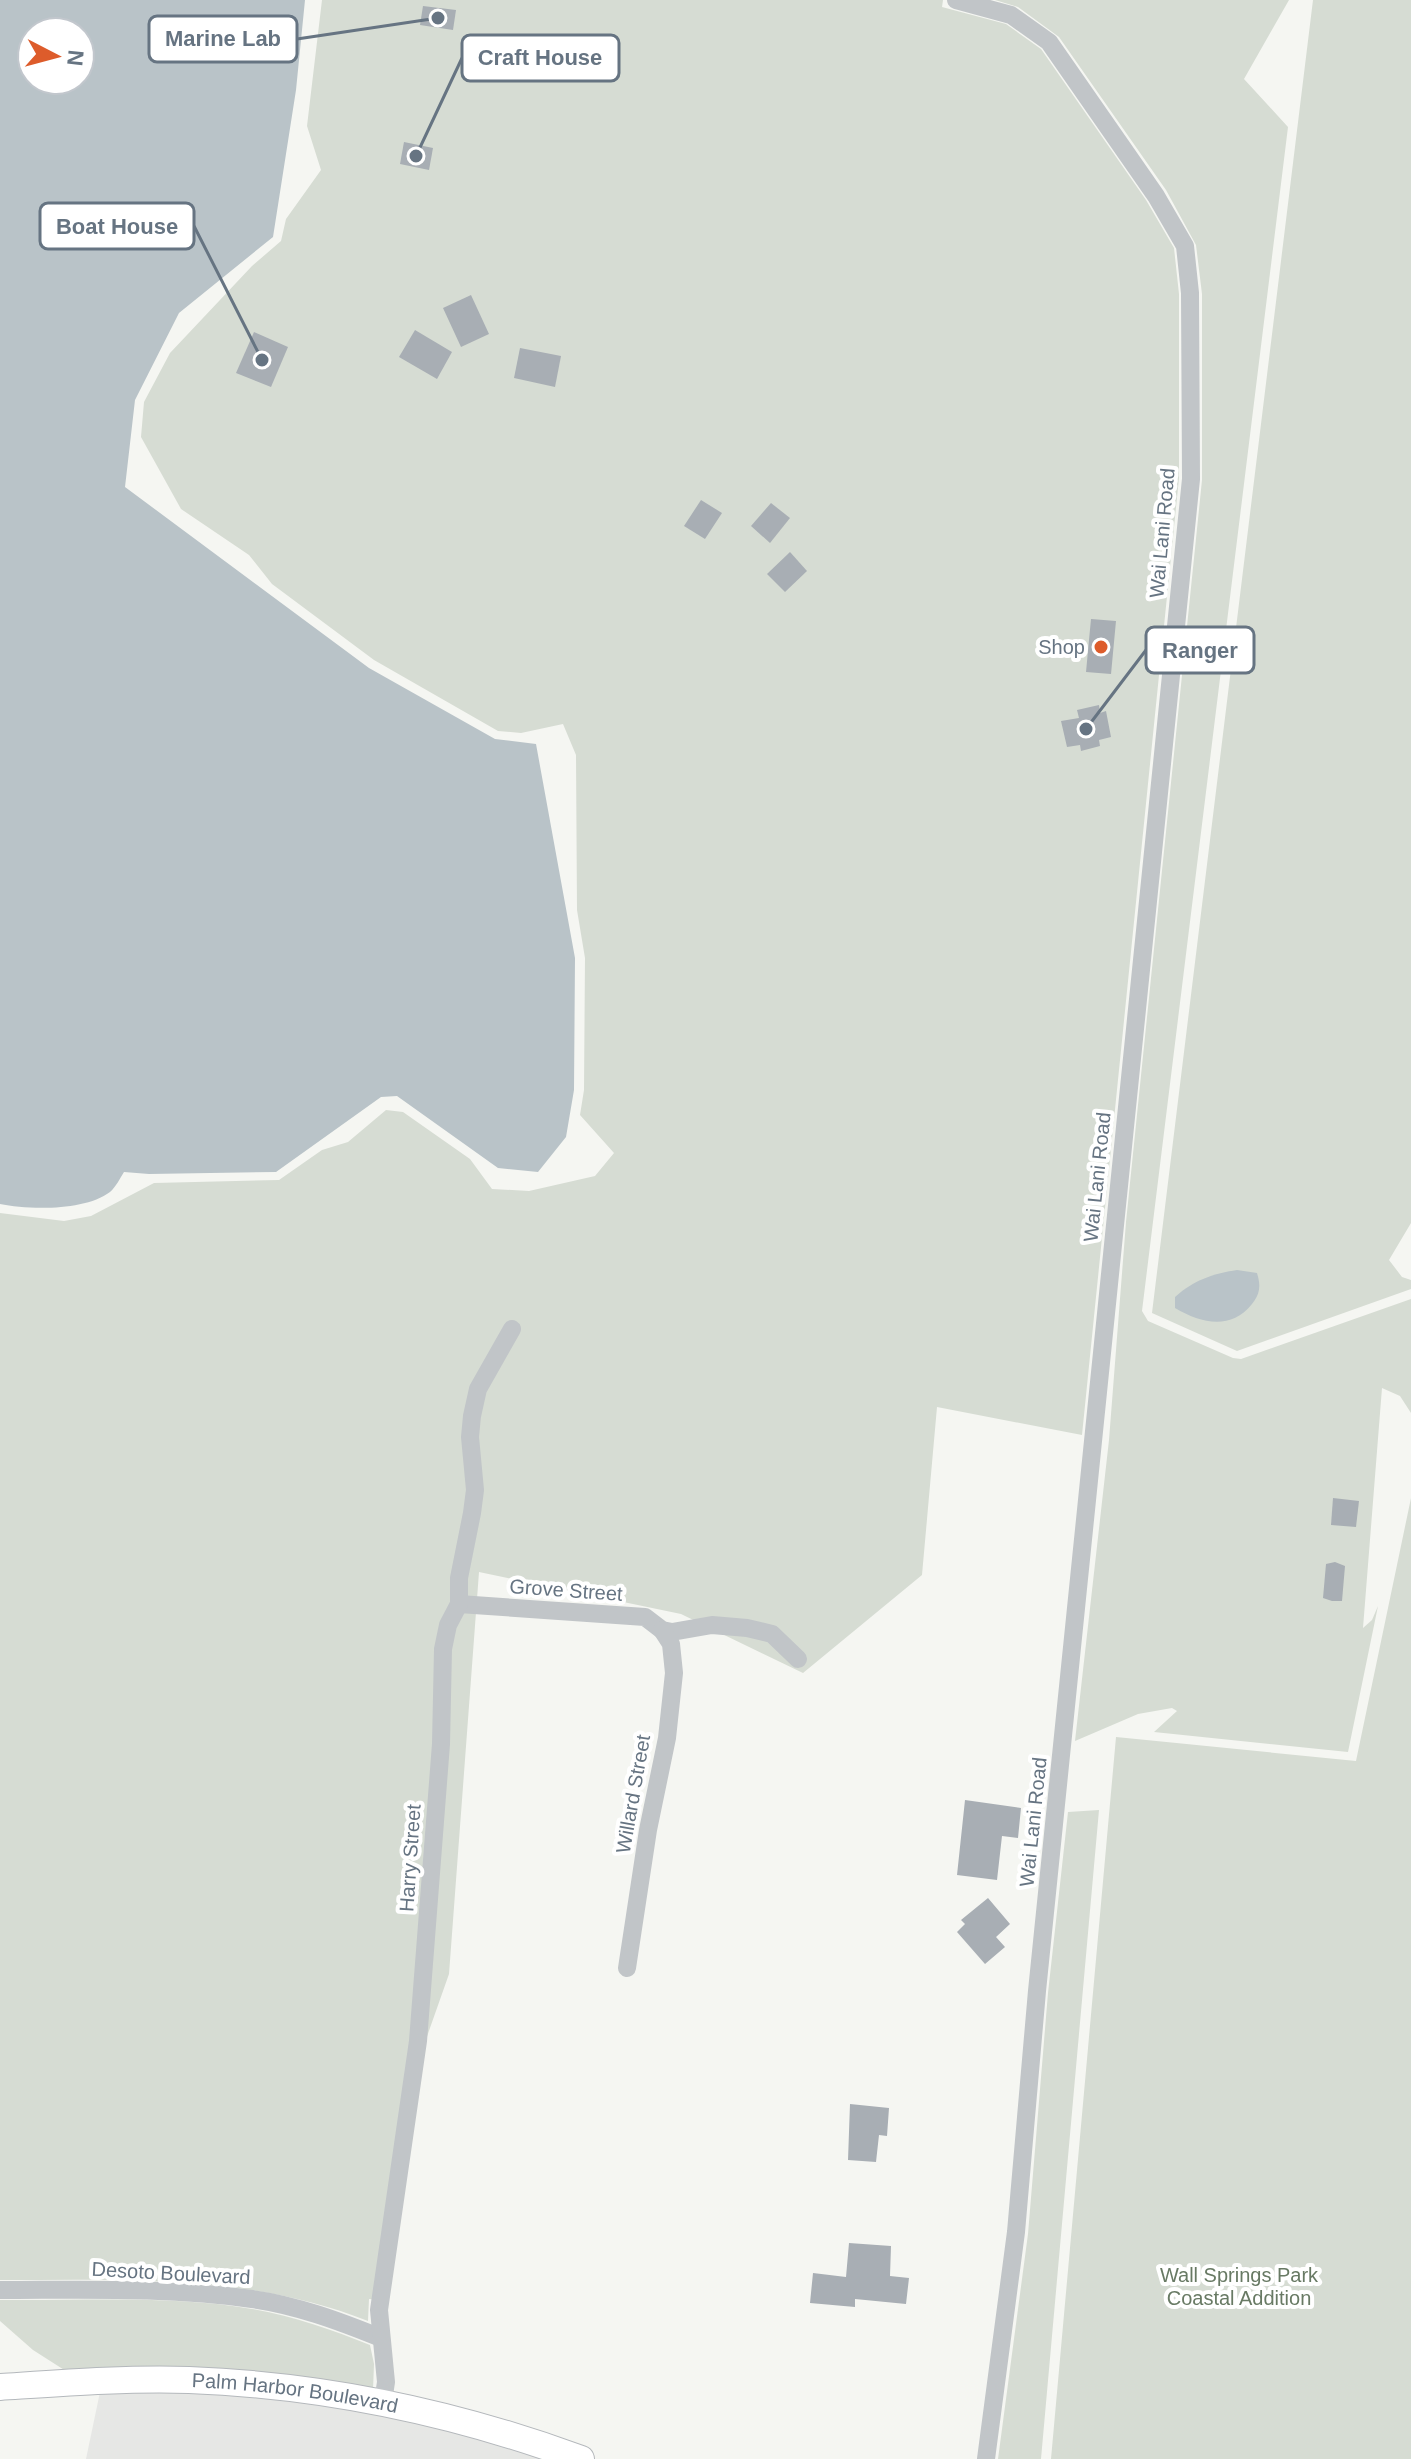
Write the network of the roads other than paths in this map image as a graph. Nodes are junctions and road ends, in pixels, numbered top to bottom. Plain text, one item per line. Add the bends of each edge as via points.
1 (956, 0) edge
2 (512, 1329) dead end
3 (459, 1604) junction
4 (662, 1630) junction
5 (798, 1659) dead end
6 (627, 1968) dead end
7 (0, 2290) edge
8 (381, 2338) junction
9 (0, 2387) edge
10 (383, 2402) junction
11 (536, 2451) edge
12 (581, 2459) edge
13 (986, 2459) edge

1 - 13 street, Wai Lani Road via 1011,15 1049,42 1185,246 1190,293 1191,479 1016,2232
2 - 3 street, Harry Street via 478,1389 472,1416 475,1490
3 - 4 street, Grove Street via 645,1617
3 - 8 street, Harry Street via 443,1649 441,1744 418,2041 381,2290
4 - 5 street, Grove Street via 747,1628 772,1634
4 - 6 street, Willard Street via 671,1644 674,1673
7 - 8 street, Desoto Boulevard via 253,2299
8 - 10 street, Harry Street
9 - 10 main road, Palm Harbor Boulevard via 187,2380 312,2390
10 - 11 main road, Palm Harbor Boulevard
11 - 12 main road, Palm Harbor Boulevard

